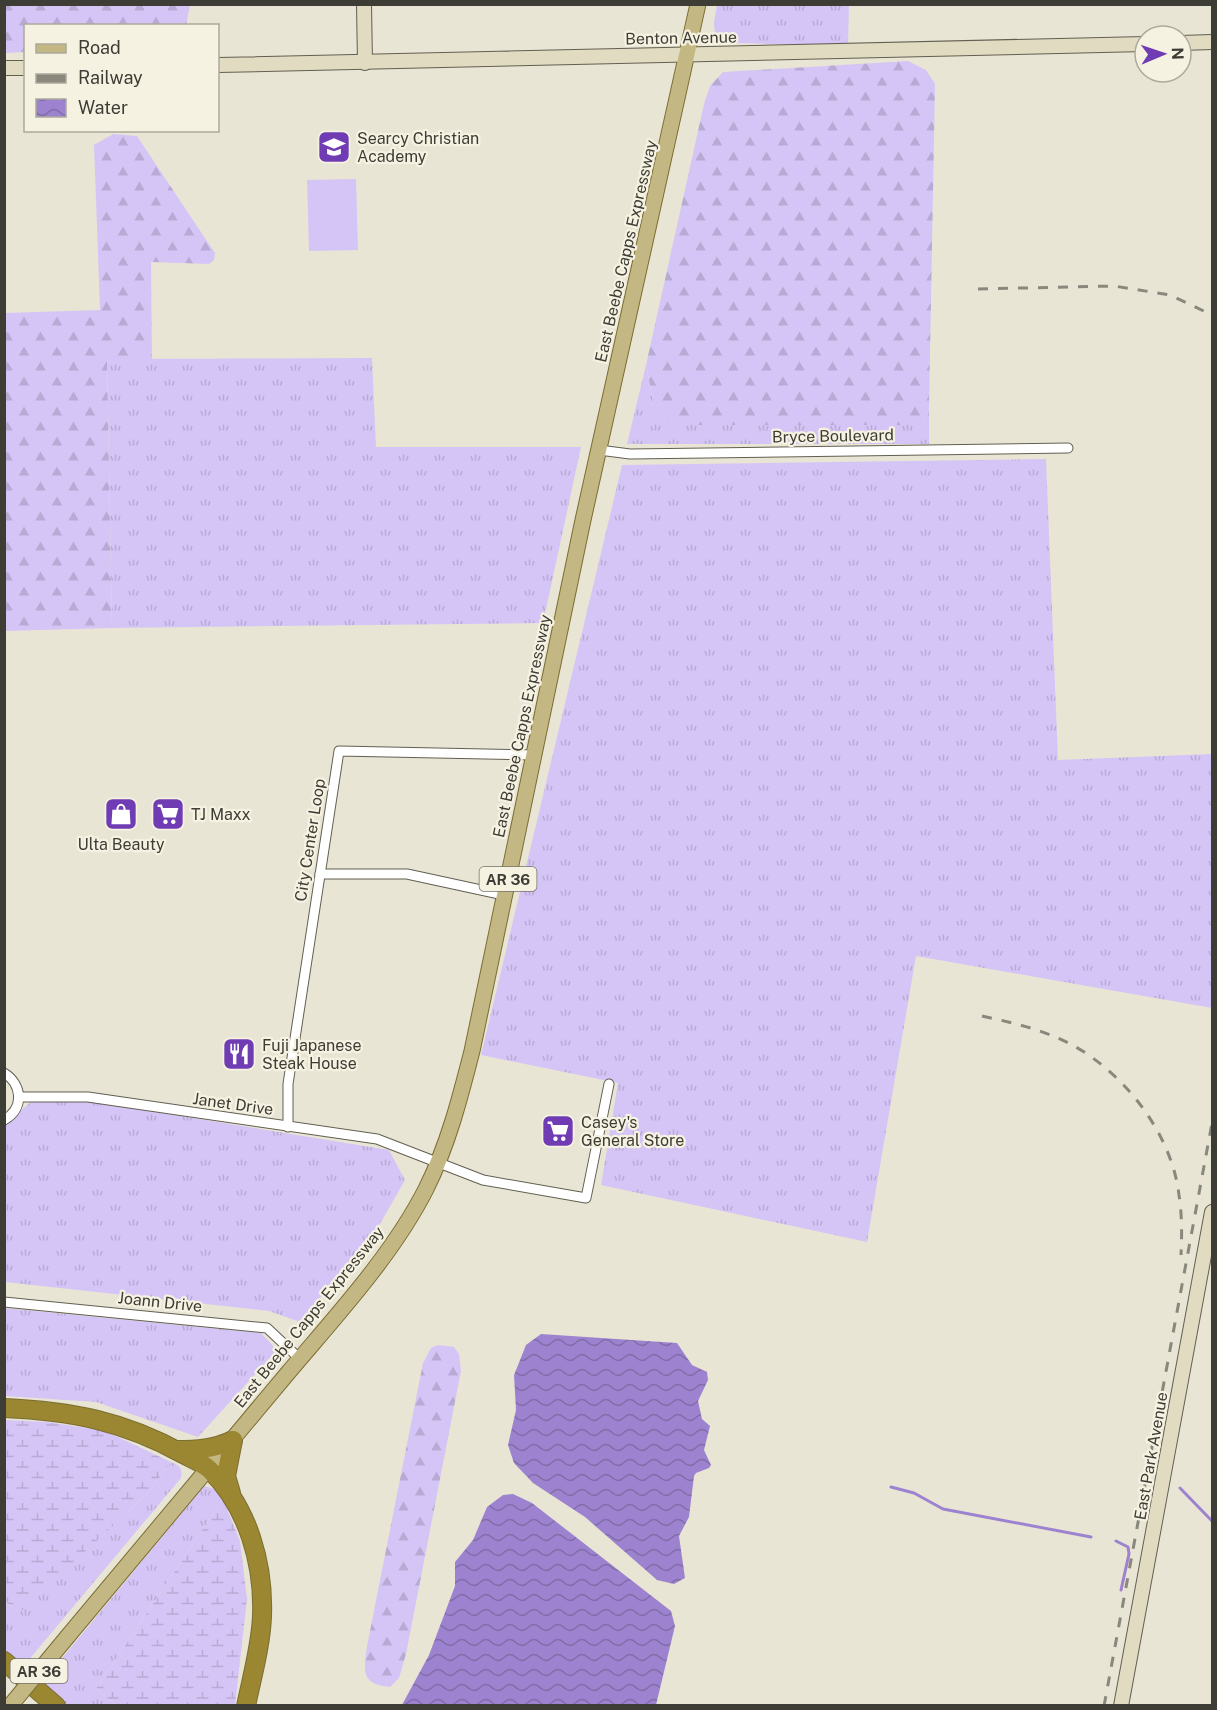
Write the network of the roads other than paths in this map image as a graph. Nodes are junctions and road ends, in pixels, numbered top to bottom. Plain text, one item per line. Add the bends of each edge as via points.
1 (364, 4) edge
2 (698, 4) edge
3 (1212, 42) edge
4 (1193, 43) edge
5 (1133, 44) edge
6 (689, 54) junction
7 (365, 63) junction
8 (219, 65) edge
9 (4, 68) edge
10 (24, 68) edge
11 (1068, 448) dead end
12 (599, 450) junction
13 (534, 755) junction
14 (320, 874) junction
15 (504, 896) junction
16 (4, 1072) edge
17 (609, 1084) dead end
18 (19, 1097) junction
19 (4, 1120) edge
20 (288, 1127) junction
21 (439, 1162) junction
22 (1212, 1212) edge
23 (4, 1302) edge
24 (300, 1359) junction
25 (4, 1408) edge
26 (233, 1440) junction
27 (175, 1450) junction
28 (209, 1468) junction
29 (231, 1493) junction
30 (4, 1661) edge
31 (10, 1706) edge
32 (56, 1706) edge
33 (246, 1706) edge
34 (1121, 1706) edge

1 - 7 street
2 - 6 main road, East Beebe Capps Expressway / AR 36
3 - 4 street
5 - 6 street, Benton Avenue
6 - 7 street, Benton Avenue
6 - 12 main road, East Beebe Capps Expressway / AR 36
7 - 8 street, Benton Avenue
9 - 10 street
11 - 12 street, Bryce Boulevard via 630,454
12 - 13 main road, East Beebe Capps Expressway / AR 36
13 - 14 street, City Center Loop via 339,751
13 - 15 main road, East Beebe Capps Expressway / AR 36
14 - 15 street via 407,874
14 - 20 street, City Center Loop via 288,1084
15 - 21 main road, East Beebe Capps Expressway / AR 36 via 469,1062
16 - 18 street via 18,1086
17 - 21 street, Janet Drive via 586,1198 483,1180
18 - 19 street via 15,1111
18 - 20 street, Janet Drive via 88,1097
20 - 21 street, Janet Drive via 377,1139
21 - 24 main road, East Beebe Capps Expressway / AR 36 via 397,1238
22 - 34 street, East Park Avenue
23 - 24 street, Joann Drive via 267,1328
24 - 26 main road, East Beebe Capps Expressway / AR 36
25 - 27 highway via 50,1410 102,1419
26 - 27 highway via 199,1450
26 - 28 main road, East Beebe Capps Expressway / AR 36
26 - 29 highway via 226,1476
27 - 28 highway
28 - 29 highway
28 - 31 main road, East Beebe Capps Expressway / AR 36, bridge
29 - 33 highway via 251,1537 261,1581 262,1617
30 - 32 highway

